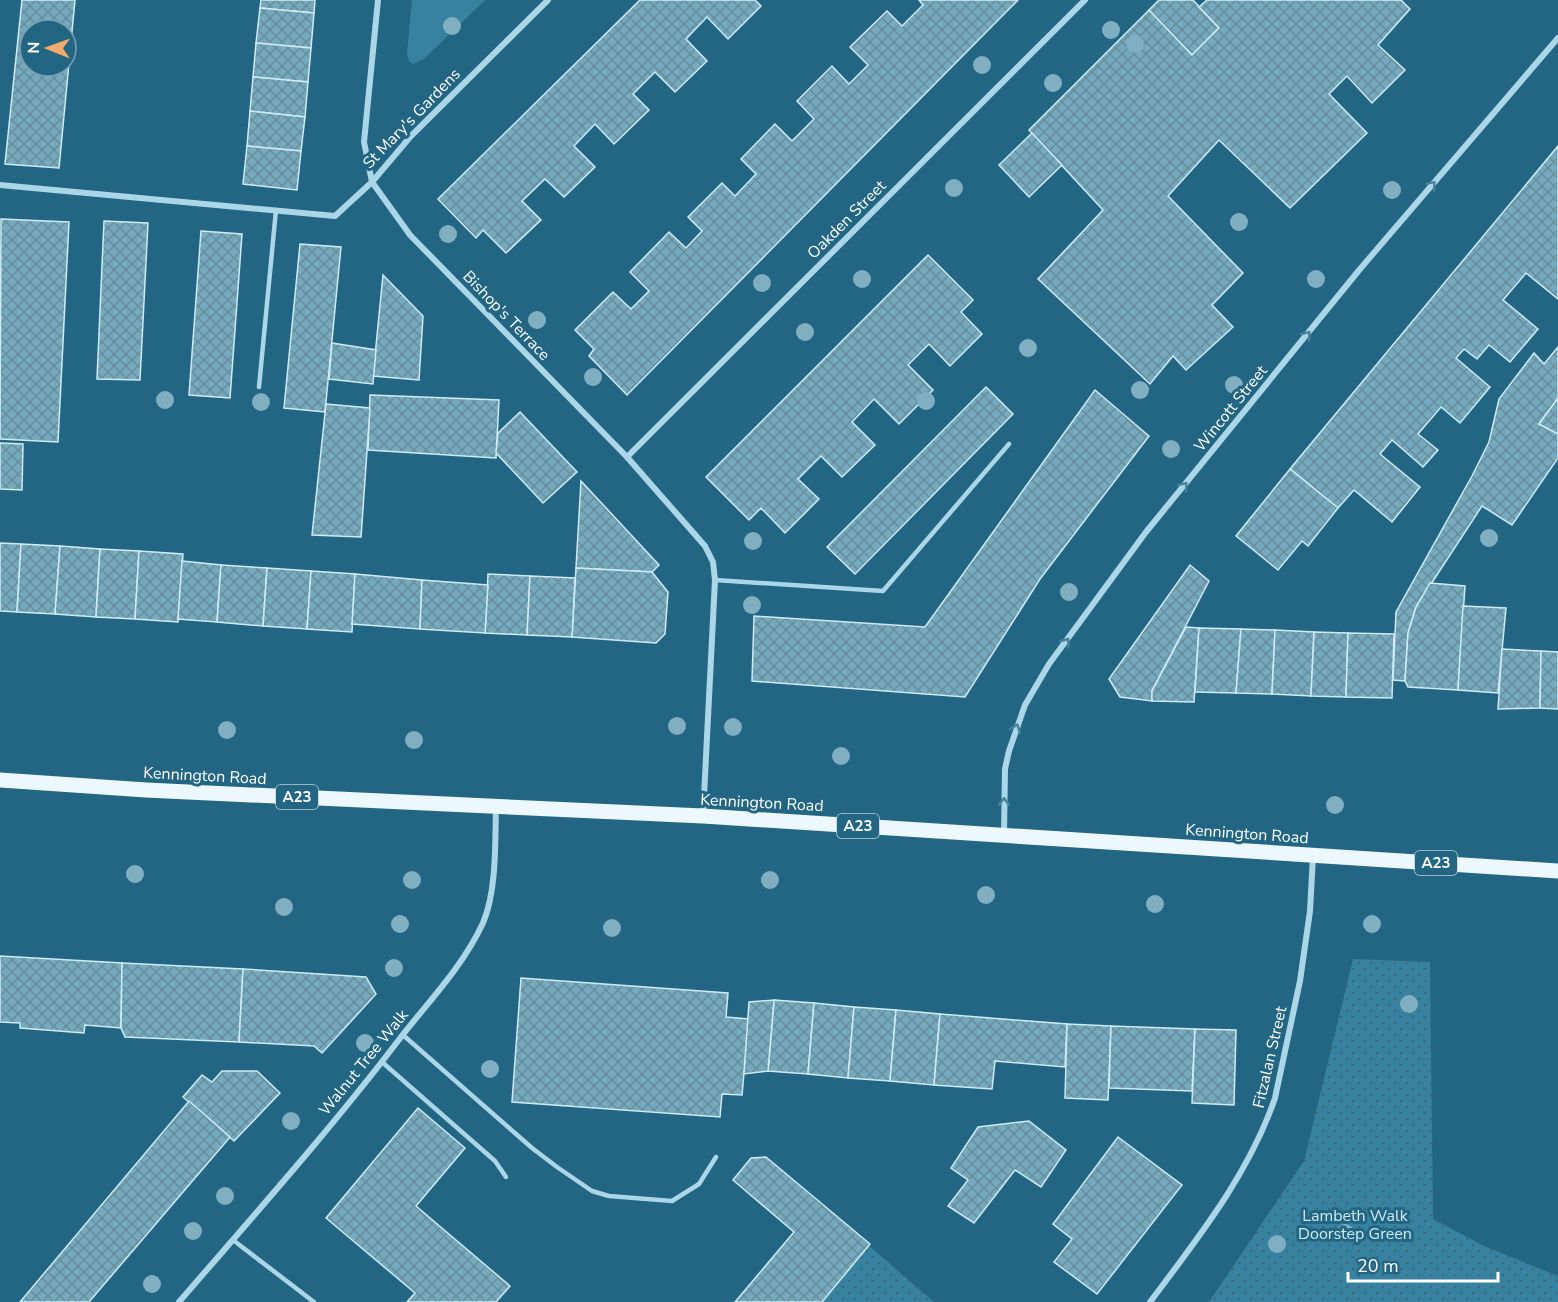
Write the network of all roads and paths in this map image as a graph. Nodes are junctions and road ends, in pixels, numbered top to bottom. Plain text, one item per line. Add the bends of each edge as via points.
1 (378, 0) edge
2 (548, 0) edge
3 (1085, 0) edge
4 (1558, 38) edge
5 (372, 182) junction
6 (0, 185) edge
7 (276, 210) junction
8 (260, 387) dead end
9 (1009, 444) dead end
10 (627, 457) junction
11 (715, 580) junction
12 (0, 780) edge
13 (496, 806) junction
14 (703, 816) junction
15 (1004, 835) junction
16 (1313, 855) junction
17 (1558, 871) edge
18 (403, 1035) junction
19 (382, 1062) junction
20 (716, 1157) dead end
21 (506, 1178) dead end
22 (233, 1240) junction
23 (179, 1302) edge
24 (314, 1302) edge
25 (1150, 1302) edge

1 - 5 street, St Mary's Gardens via 364,142
2 - 5 street, St Mary's Gardens via 411,136
3 - 10 street, Oakden Street
15 -> 4 street, Wincott Street via 1008,752 1025,705 1049,664 1146,532 1360,269
5 - 7 street via 335,216
5 - 10 street, Bishop's Terrace via 410,235
6 - 7 street
7 - 8 lane
9 - 11 lane via 882,591
10 - 11 street, Bishop's Terrace via 705,546 713,562
11 - 14 street, Bishop's Terrace
12 - 13 main road, Kennington Road / A23
13 - 14 main road, Kennington Road / A23
13 - 18 street, Walnut Tree Walk via 495,864 484,921 460,965
14 - 15 main road, Kennington Road / A23
15 - 16 main road, Kennington Road / A23
16 - 17 main road, Kennington Road / A23
16 - 25 street, Fitzalan Street via 1300,981 1269,1116 1253,1152 1205,1229
18 - 19 street, Walnut Tree Walk
18 - 20 lane via 532,1148 592,1191 672,1201 699,1184
19 - 21 lane via 495,1161
19 - 22 street, Walnut Tree Walk
22 - 23 street, Walnut Tree Walk
22 - 24 lane

